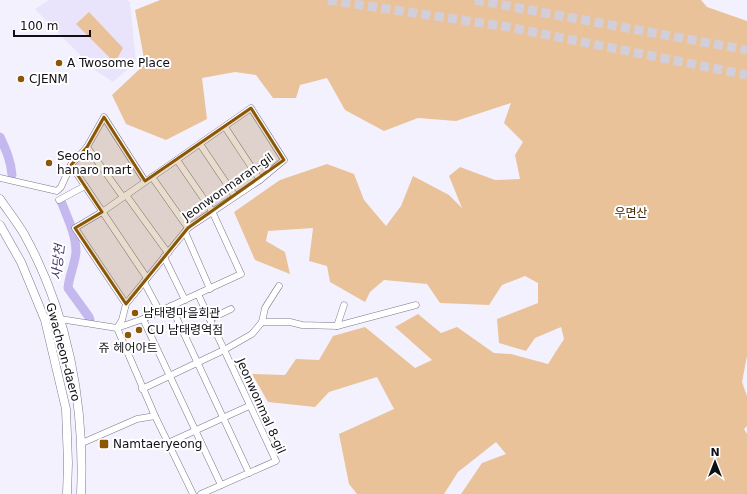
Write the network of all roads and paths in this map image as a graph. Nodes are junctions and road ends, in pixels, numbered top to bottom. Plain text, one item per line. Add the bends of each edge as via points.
1 (225, 127) junction
2 (200, 144) junction
3 (87, 147) junction
4 (177, 160) junction
5 (72, 165) junction
6 (152, 177) junction
7 (0, 178) edge
8 (260, 180) junction
9 (145, 181) junction
10 (85, 186) junction
11 (124, 196) junction
12 (235, 196) junction
13 (0, 199) edge
14 (59, 200) dead end
15 (212, 211) junction
16 (102, 212) junction
17 (0, 225) edge
18 (186, 230) junction
19 (166, 255) junction
20 (146, 280) junction
21 (279, 286) dead end
22 (210, 289) junction
23 (198, 294) junction
24 (185, 300) junction
25 (126, 304) junction
26 (344, 305) dead end
27 (416, 305) dead end
28 (171, 306) junction
29 (231, 309) dead end
30 (160, 312) junction
31 (60, 319) junction
32 (143, 319) junction
33 (45, 320) junction
34 (210, 320) junction
35 (262, 322) junction
36 (337, 326) junction
37 (117, 328) junction
38 (224, 350) junction
39 (197, 362) junction
40 (170, 376) junction
41 (142, 388) junction
42 (249, 406) junction
43 (155, 416) junction
44 (223, 417) junction
45 (196, 430) junction
46 (82, 443) junction
47 (168, 443) junction
48 (249, 473) junction
49 (221, 485) junction
50 (67, 494) edge
51 (81, 494) edge
52 (193, 494) edge
53 (201, 494) edge

1 - 2 street
1 - 8 street
1 - 8 street, Jeonwonmaran-gil via 251,108 284,160
2 - 4 street
2 - 12 street
3 - 5 street
3 - 9 street via 104,117
3 - 11 street
4 - 6 street
4 - 15 street
5 - 7 street via 57,191
5 - 10 street
6 - 9 street
6 - 18 street
8 - 12 street, Jeonwonmaran-gil
9 - 11 street
10 - 14 street
10 - 16 street
11 - 16 street
11 - 19 street
12 - 15 street, Jeonwonmaran-gil
13 - 31 main road, Gwacheon-daero via 24,234
15 - 18 street, Jeonwonmaran-gil
15 - 22 street via 241,274
16 - 20 street
16 - 25 street via 75,228
17 - 33 main road, Gwacheon-daero via 21,262
18 - 19 street, Jeonwonmaran-gil
18 - 22 street
19 - 20 street, Jeonwonmaran-gil
19 - 24 street
20 - 25 street, Jeonwonmaran-gil
20 - 30 street
21 - 35 street via 265,308
22 - 23 street
23 - 24 street
23 - 34 street, Jeonwonmal 8-gil
24 - 28 street
25 - 37 street, Jeonwonmaran-gil
26 - 36 street
27 - 36 street
28 - 30 street
28 - 39 street
29 - 34 street
30 - 32 street
31 - 33 main road
31 - 37 street
31 - 46 main road, Gwacheon-daero via 73,367
32 - 37 street
32 - 40 street
33 - 50 main road, Gwacheon-daero via 66,409
34 - 38 street, Jeonwonmal 8-gil
35 - 36 street
35 - 38 street, Jeonwonmal 8-gil via 252,334
37 - 41 street
38 - 39 street
38 - 42 street, Jeonwonmal 8-gil
39 - 40 street
39 - 44 street
40 - 41 street
40 - 45 street
41 - 43 street
42 - 44 street
42 - 48 street, Jeonwonmal 8-gil via 276,461
43 - 46 street via 137,419
43 - 47 street
44 - 45 street
44 - 48 street
45 - 47 street
45 - 49 street
46 - 51 main road, Gwacheon-daero
47 - 52 street
48 - 49 street
49 - 53 street

